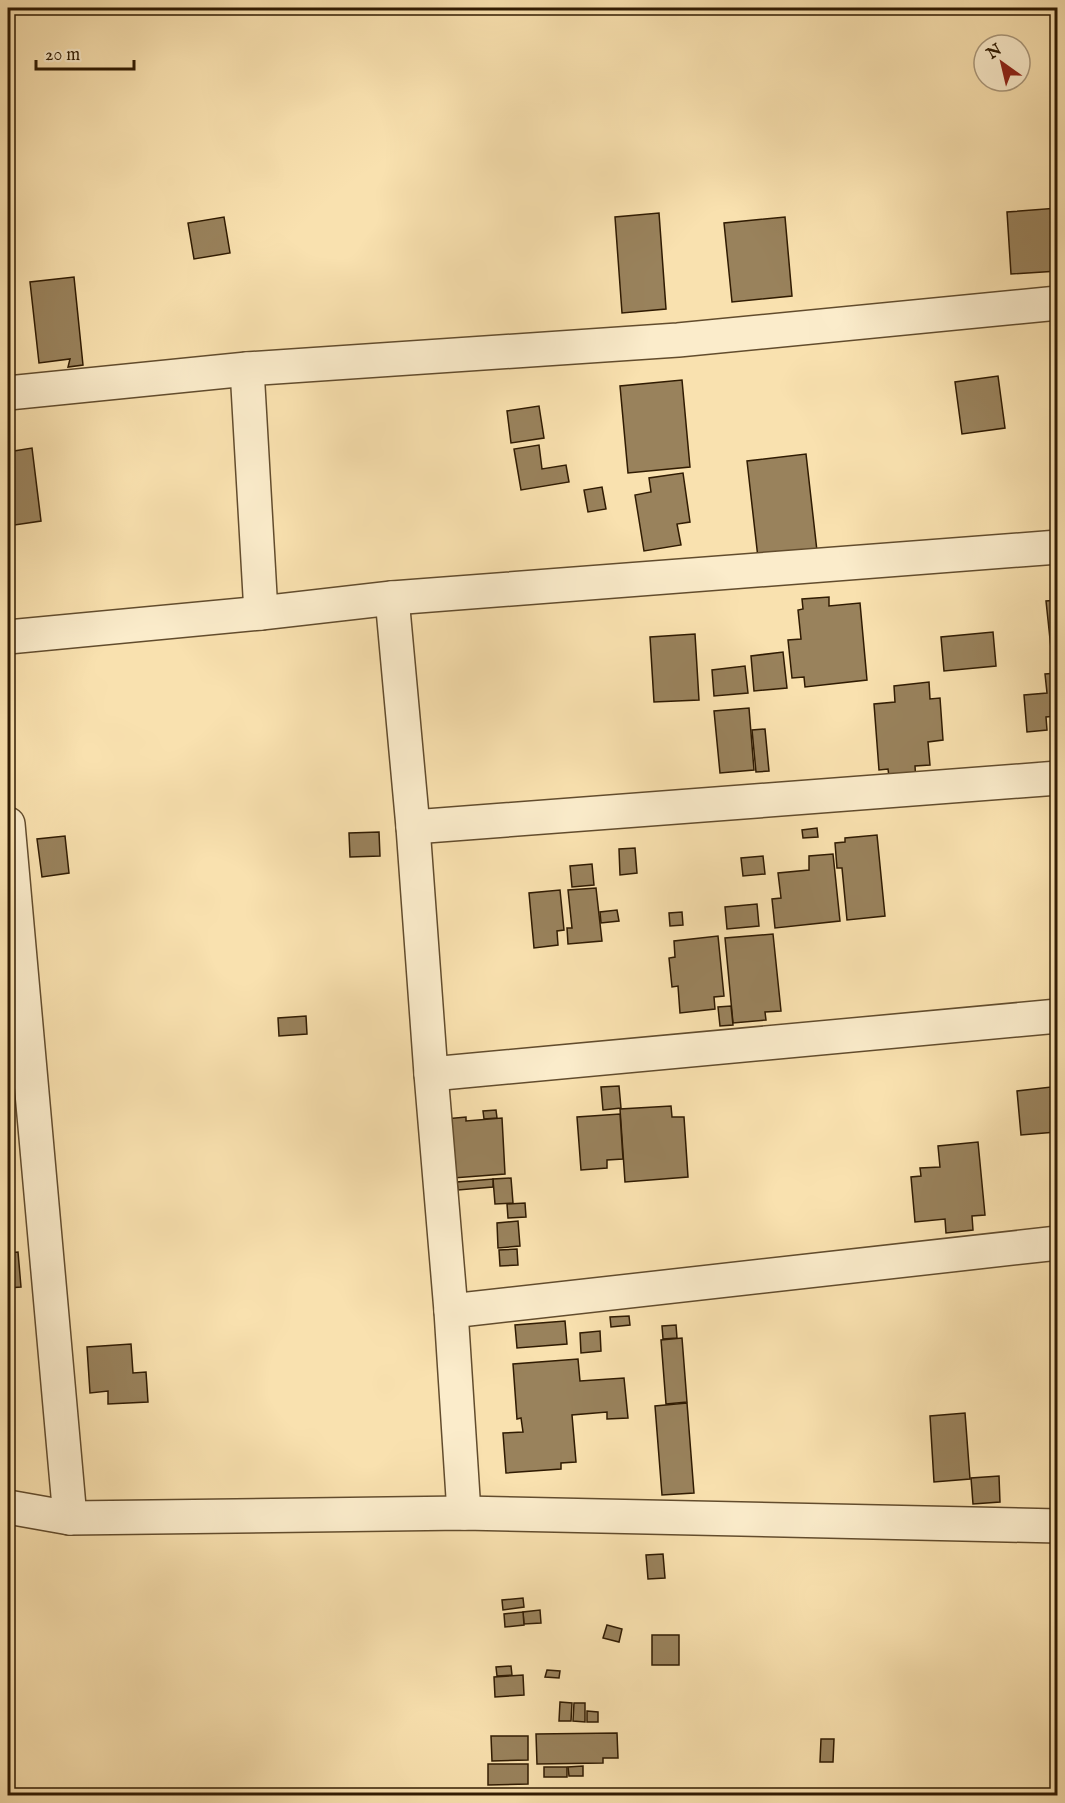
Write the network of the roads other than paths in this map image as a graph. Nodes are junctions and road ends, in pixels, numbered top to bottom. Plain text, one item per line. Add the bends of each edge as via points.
1 (1058, 303) edge
2 (247, 369) junction
3 (8, 393) edge
4 (1058, 547) edge
5 (392, 598) junction
6 (261, 614) junction
7 (8, 637) edge
8 (1058, 778) edge
9 (8, 824) edge
10 (413, 827) junction
11 (1058, 1016) edge
12 (430, 1074) junction
13 (1058, 1243) edge
14 (451, 1311) junction
15 (8, 1507) edge
16 (464, 1513) junction
17 (70, 1518) junction
18 (1058, 1526) edge

1 - 2 street via 678,339
2 - 3 street
2 - 6 street
4 - 5 street
5 - 6 street
5 - 10 street
6 - 7 street
8 - 10 street
9 - 17 street
10 - 12 street
11 - 12 street
12 - 14 street
13 - 14 street
14 - 16 street
15 - 17 street
16 - 17 street
16 - 18 street

